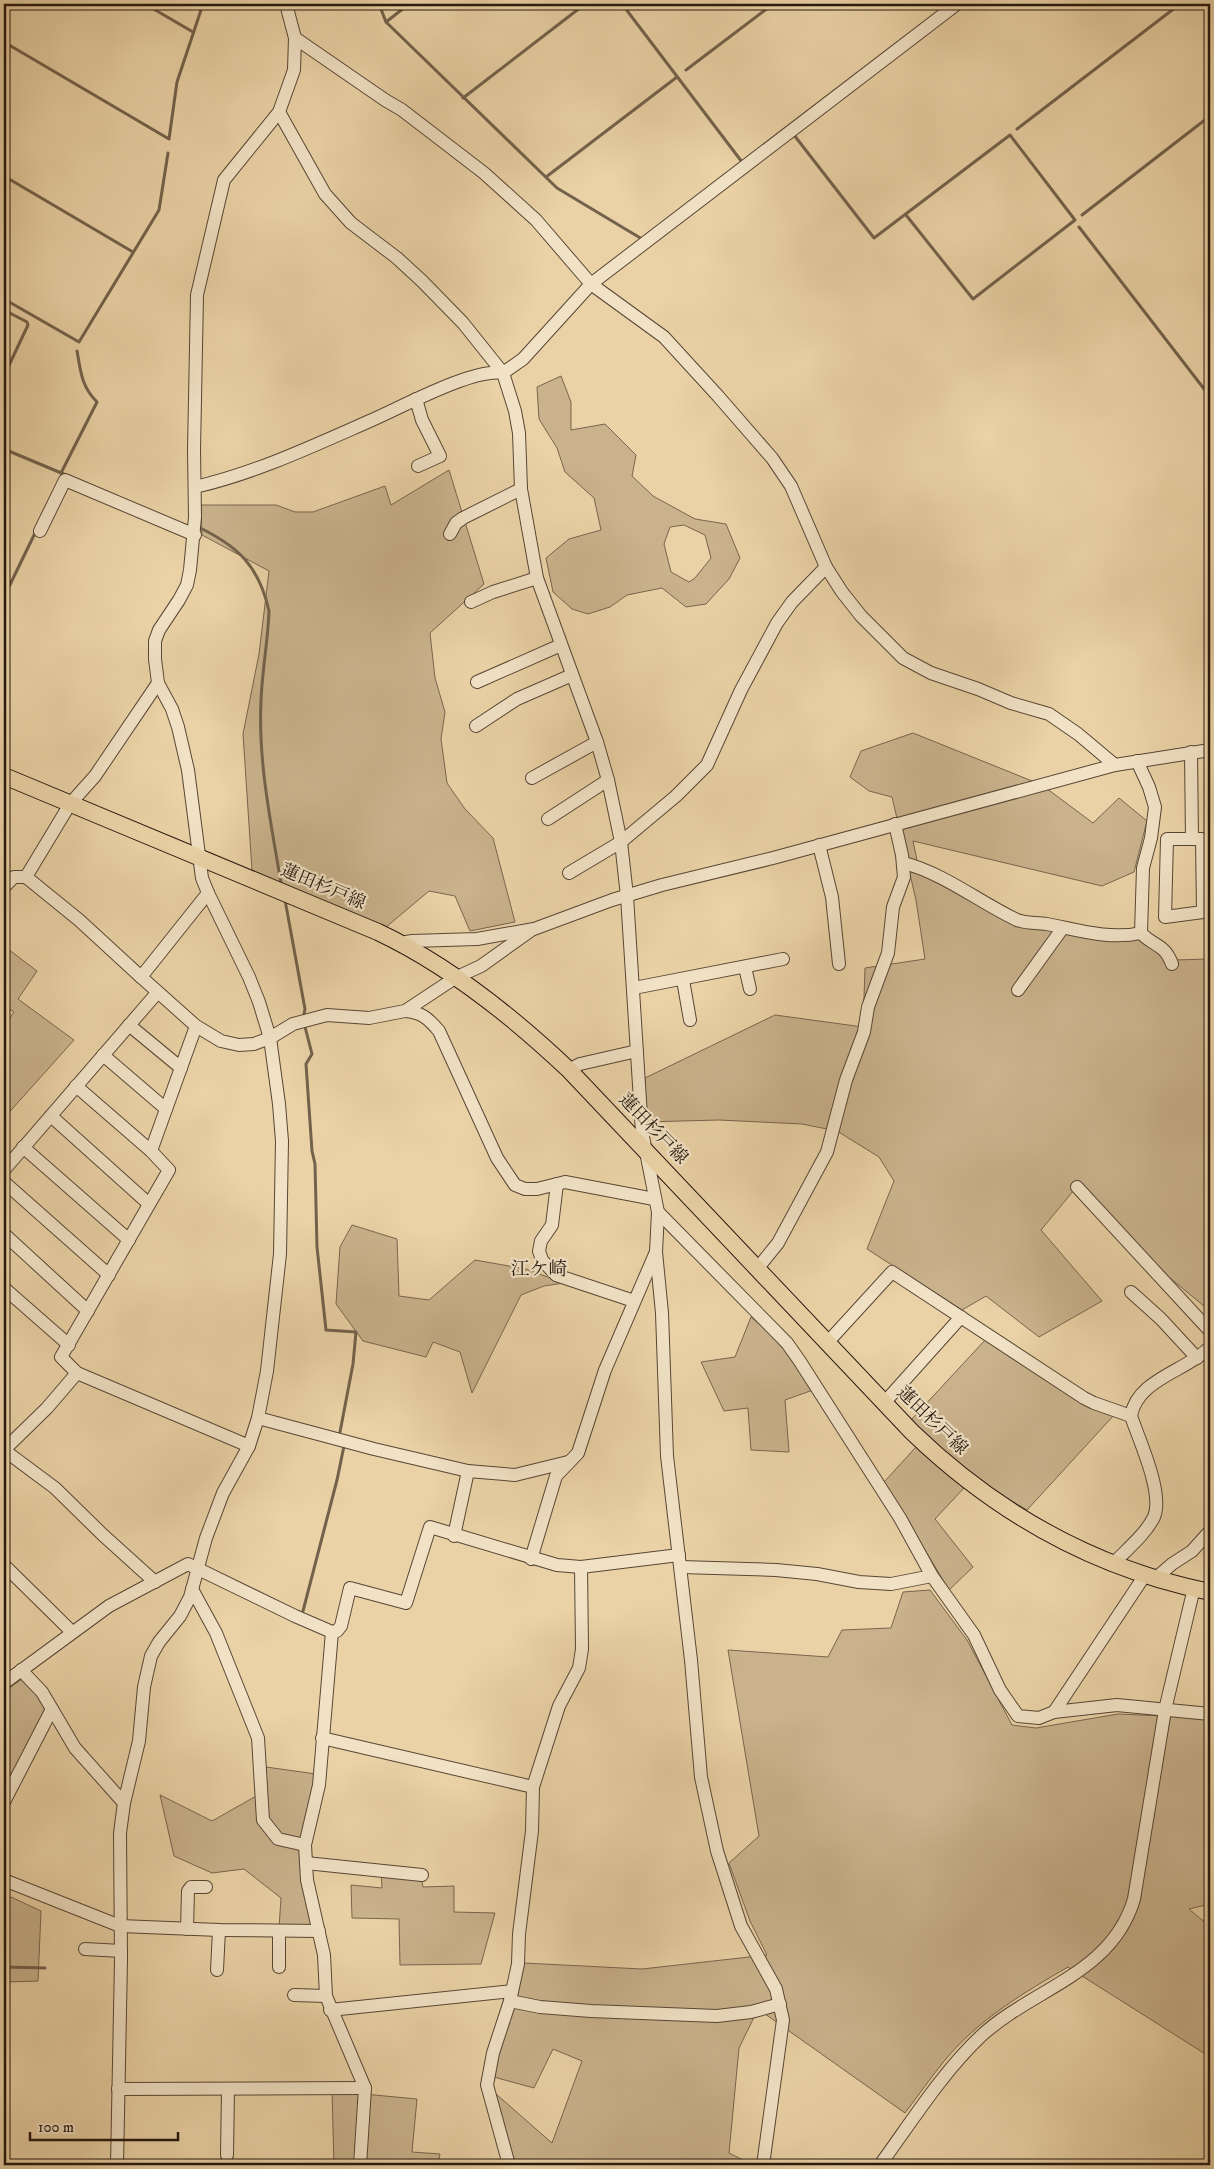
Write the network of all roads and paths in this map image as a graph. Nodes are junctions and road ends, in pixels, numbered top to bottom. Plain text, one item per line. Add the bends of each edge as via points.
1 (286, 4) edge
2 (957, 4) edge
3 (295, 38) junction
4 (279, 112) junction
5 (591, 284) junction
6 (503, 373) junction
7 (416, 399) junction
8 (418, 466) dead end
9 (195, 487) junction
10 (521, 488) junction
11 (40, 531) dead end
12 (194, 534) junction
13 (450, 534) dead end
14 (826, 567) junction
15 (537, 578) junction
16 (471, 602) dead end
17 (561, 645) junction
18 (572, 675) junction
19 (477, 682) dead end
20 (158, 683) junction
21 (476, 726) dead end
22 (597, 742) junction
23 (1210, 750) edge
24 (1191, 752) junction
25 (1137, 761) junction
26 (1115, 765) junction
27 (4, 776) edge
28 (532, 778) dead end
29 (608, 780) junction
30 (70, 804) junction
31 (548, 819) dead end
32 (895, 824) junction
33 (1192, 838) junction
34 (621, 842) junction
35 (819, 845) junction
36 (200, 857) junction
37 (904, 863) junction
38 (569, 873) dead end
39 (26, 877) junction
40 (4, 887) edge
41 (208, 893) junction
42 (627, 896) junction
43 (534, 928) junction
44 (1062, 929) junction
45 (1142, 933) junction
46 (401, 943) junction
47 (783, 959) dead end
48 (839, 964) dead end
49 (1172, 964) dead end
50 (745, 967) junction
51 (141, 977) junction
52 (455, 978) junction
53 (683, 980) junction
54 (634, 988) junction
55 (750, 989) dead end
56 (1018, 990) dead end
57 (157, 992) junction
58 (404, 1011) junction
59 (690, 1020) dead end
60 (129, 1025) junction
61 (196, 1026) junction
62 (270, 1038) junction
63 (637, 1051) junction
64 (103, 1055) junction
65 (181, 1068) junction
66 (569, 1070) junction
67 (76, 1086) junction
68 (166, 1109) junction
69 (51, 1116) junction
70 (23, 1148) junction
71 (644, 1149) junction
72 (151, 1151) junction
73 (4, 1170) edge
74 (4, 1182) edge
75 (557, 1184) junction
76 (1077, 1187) dead end
77 (654, 1199) junction
78 (149, 1204) junction
79 (658, 1212) junction
80 (4, 1234) edge
81 (129, 1240) junction
82 (656, 1252) junction
83 (756, 1268) junction
84 (109, 1275) junction
85 (4, 1288) edge
86 (1131, 1292) dead end
87 (634, 1301) junction
88 (88, 1311) junction
89 (962, 1317) junction
90 (1210, 1332) edge
91 (827, 1343) junction
92 (69, 1345) junction
93 (1210, 1347) edge
94 (1197, 1358) junction
95 (77, 1373) junction
96 (884, 1403) junction
97 (1131, 1416) junction
98 (258, 1418) junction
99 (249, 1446) junction
100 (4, 1450) edge
101 (568, 1462) junction
102 (468, 1471) junction
103 (1210, 1531) edge
104 (454, 1536) junction
105 (530, 1559) junction
106 (680, 1561) junction
107 (1113, 1564) junction
108 (4, 1565) edge
109 (581, 1566) junction
110 (198, 1569) junction
111 (932, 1576) junction
112 (1151, 1577) junction
113 (155, 1582) junction
114 (1194, 1588) junction
115 (192, 1589) junction
116 (1210, 1592) edge
117 (72, 1632) junction
118 (332, 1632) junction
119 (21, 1670) junction
120 (4, 1683) edge
121 (52, 1709) junction
122 (1165, 1710) junction
123 (1054, 1712) junction
124 (1210, 1714) edge
125 (322, 1738) junction
126 (533, 1787) junction
127 (4, 1802) edge
128 (124, 1804) junction
129 (305, 1845) junction
130 (306, 1863) junction
131 (422, 1875) dead end
132 (4, 1880) edge
133 (206, 1887) dead end
134 (120, 1926) junction
135 (187, 1929) junction
136 (219, 1930) junction
137 (279, 1930) junction
138 (319, 1931) junction
139 (85, 1948) dead end
140 (121, 1955) junction
141 (279, 1968) dead end
142 (218, 1970) dead end
143 (294, 1995) dead end
144 (326, 1996) junction
145 (511, 1996) junction
146 (780, 2004) junction
147 (330, 2010) junction
148 (365, 2088) junction
149 (118, 2089) junction
150 (228, 2089) junction
151 (227, 2155) dead end
152 (117, 2165) edge
153 (360, 2165) edge
154 (508, 2165) edge
155 (763, 2165) edge
156 (880, 2165) edge

1 - 3 street
2 - 5 street
3 - 4 street via 294,70
3 - 5 street via 402,110 484,173 536,220
4 - 6 street via 325,194 351,223 422,281 463,323
4 - 9 street via 224,180 197,296
5 - 6 street via 529,352
5 - 14 street via 664,337 772,458 790,486
6 - 7 street via 492,371
6 - 10 street via 519,433
7 - 8 street via 422,420 440,456
7 - 9 street via 324,441 241,474
9 - 12 street
10 - 13 street via 463,518
10 - 15 street
11 - 12 street via 65,480
12 - 20 street via 187,585 155,641
14 - 26 street via 861,616 902,658 931,673 1049,714
14 - 34 street via 792,602 772,630 707,765
15 - 16 street
15 - 17 street
17 - 18 street
17 - 19 street
18 - 21 street via 517,699
18 - 22 street
20 - 30 street via 95,776
20 - 36 street via 178,727 188,770
22 - 28 street
22 - 29 street
23 - 24 street
24 - 25 street
24 - 33 street
25 - 26 street
25 - 45 street via 1155,807 1143,868
26 - 32 street
27 - 30 main road, 蓮田杉戸線
29 - 31 street
29 - 34 street
30 - 36 main road, 蓮田杉戸線
30 - 39 street
32 - 35 street
32 - 37 street
33 - 33 street via 1202,839 1203,912 1165,917 1167,839
34 - 38 street
34 - 42 street
35 - 42 street
35 - 48 street via 832,897
36 - 41 street via 202,878
36 - 46 main road, 蓮田杉戸線
37 - 44 street via 952,884 1016,920
37 - 83 street via 902,884 893,907 888,953 868,1007 864,1032 846,1080 827,1152 778,1243
39 - 40 street via 14,877
39 - 51 street
41 - 51 street
41 - 62 street via 260,1002
42 - 43 street
42 - 54 street
43 - 46 street via 477,939
43 - 52 street via 481,966
44 - 45 street via 1098,934
44 - 56 street
45 - 49 street via 1162,947
46 - 52 main road, 蓮田杉戸線
47 - 50 street
50 - 53 street
50 - 55 street
51 - 57 street
52 - 58 street
52 - 66 main road, 蓮田杉戸線 via 517,1023
53 - 54 street
53 - 59 street
54 - 63 street
57 - 60 street
57 - 61 street
58 - 62 street via 369,1018 327,1015 293,1024
58 - 75 street via 419,1012 439,1031 481,1127 515,1185 525,1189
60 - 64 street
60 - 65 street
61 - 62 street via 222,1041 239,1045
61 - 65 street
62 - 98 street via 282,1141 280,1254 267,1371
63 - 66 street via 580,1064
63 - 71 street
64 - 67 street
64 - 68 street
65 - 68 street
66 - 71 main road, 蓮田杉戸線
67 - 69 street
67 - 72 street
68 - 72 street
69 - 70 street
69 - 78 street
70 - 73 street
70 - 81 street
71 - 77 street
71 - 83 main road, 蓮田杉戸線
72 - 78 street via 168,1170
74 - 84 street
75 - 77 street via 565,1182
75 - 87 street via 552,1225 541,1241 539,1251 542,1260 556,1275
76 - 90 street
77 - 79 street
78 - 81 street
79 - 82 street
79 - 111 street via 787,1343 900,1518
80 - 88 street
81 - 84 street
82 - 87 street
82 - 106 street via 662,1313 667,1456
83 - 91 main road, 蓮田杉戸線
84 - 88 street
85 - 92 street
86 - 94 street
87 - 101 street via 605,1370 578,1453
88 - 92 street
89 - 91 street via 892,1272
89 - 96 street
89 - 97 street via 1084,1398
91 - 96 main road, 蓮田杉戸線
92 - 95 street via 61,1357
93 - 94 street
94 - 97 street via 1151,1384 1132,1409
95 - 99 street
95 - 100 street
96 - 107 main road, 蓮田杉戸線 via 945,1463 986,1496 1034,1526
97 - 107 street via 1157,1501 1148,1527
98 - 99 street
98 - 102 street
99 - 110 street via 223,1493
100 - 113 street via 55,1488
101 - 102 street via 515,1475
101 - 105 street via 556,1476
102 - 104 street
103 - 112 street via 1192,1551
104 - 105 street
104 - 118 street via 430,1527 406,1603 350,1588 341,1626
105 - 109 street
106 - 109 street
106 - 111 street via 891,1584
106 - 146 street via 701,1777 717,1851 741,1926 776,1989
107 - 112 main road, 蓮田杉戸線
108 - 117 street
109 - 126 street via 582,1648 579,1668 559,1706
110 - 113 street via 188,1564
110 - 115 street
110 - 118 street
111 - 123 street via 974,1635 1000,1690 1018,1716 1039,1718
112 - 114 main road, 蓮田杉戸線
112 - 123 street
113 - 117 street via 109,1606
114 - 116 main road, 蓮田杉戸線
114 - 122 street
115 - 128 street via 180,1616 151,1656 135,1760
115 - 129 street via 216,1633 258,1738 263,1820 278,1839
117 - 119 street
118 - 125 street
119 - 120 street
119 - 121 street via 42,1692
121 - 127 street
121 - 128 street via 75,1748
122 - 123 street via 1117,1704
122 - 124 street
122 - 156 street via 1134,1899 1119,1934 1090,1964 1015,2010 982,2036 937,2086
125 - 126 street
125 - 129 street via 318,1785
126 - 145 street via 532,1831 518,1964
128 - 134 street via 120,1833
129 - 130 street
130 - 131 street
130 - 138 street
132 - 134 street
133 - 135 street via 191,1887 188,1891
134 - 135 street
134 - 140 street
135 - 136 street
136 - 137 street
136 - 142 street
137 - 138 street
137 - 141 street
138 - 144 street
139 - 140 street
140 - 149 street
143 - 144 street
144 - 147 street
145 - 146 street via 540,2007 590,2012 717,2016
145 - 147 street
145 - 154 street via 493,2052 487,2085
146 - 155 street via 783,2020
147 - 148 street
148 - 150 street
148 - 153 street
149 - 150 street
149 - 152 street
150 - 151 street

